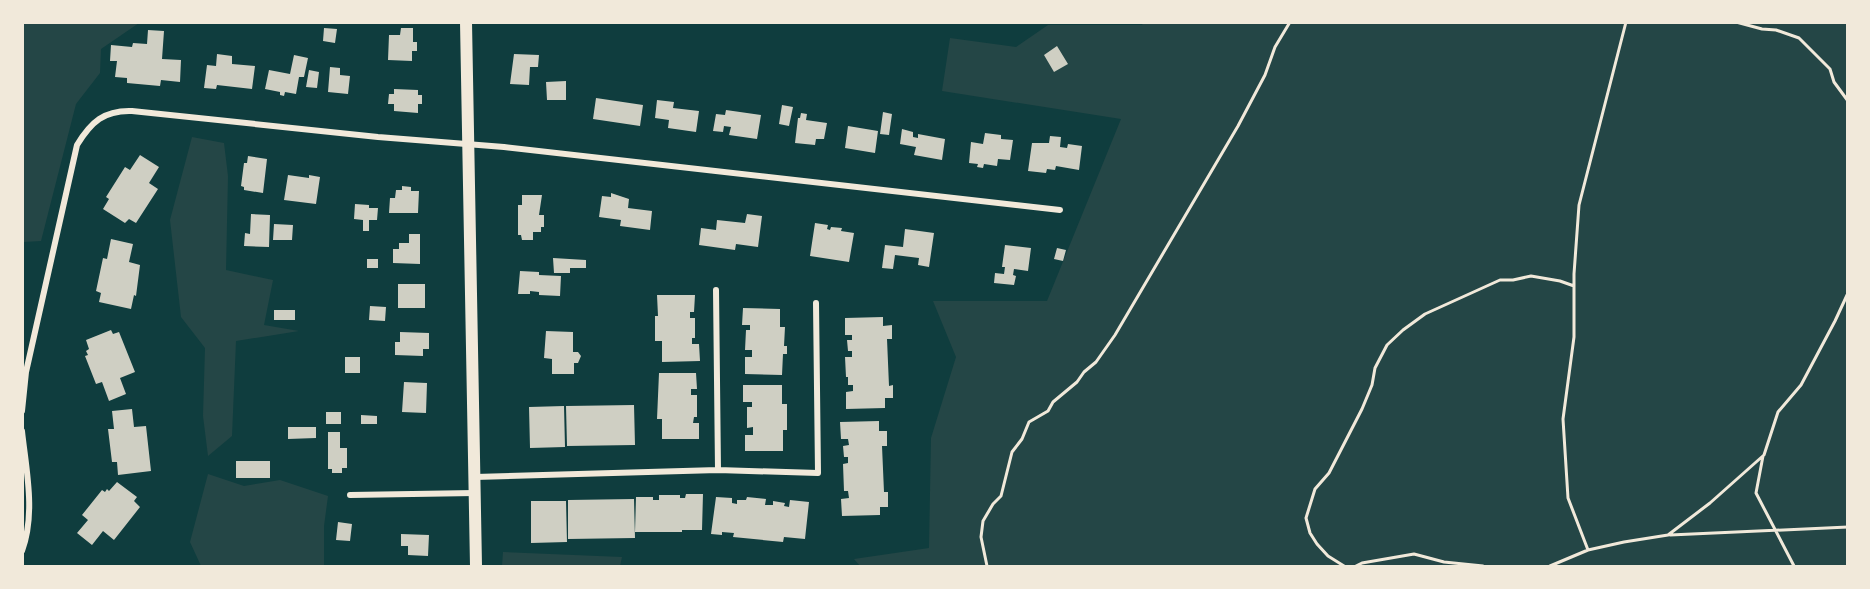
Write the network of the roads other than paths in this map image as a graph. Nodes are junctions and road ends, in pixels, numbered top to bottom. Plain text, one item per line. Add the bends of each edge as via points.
1 (466, 22) edge
2 (468, 144) junction
3 (1060, 210) dead end
4 (716, 290) dead end
5 (816, 303) dead end
6 (24, 371) edge
7 (22, 411) edge
8 (22, 431) edge
9 (718, 470) junction
10 (475, 477) junction
11 (475, 493) junction
12 (350, 495) dead end
13 (22, 551) edge
14 (476, 567) edge

1 - 2 main road
2 - 3 street
2 - 6 street via 132,111 112,112 100,118 77,145
2 - 10 main road
4 - 9 street
5 - 9 street via 818,473
6 - 7 street
8 - 13 street via 29,500
9 - 10 street
10 - 11 main road
11 - 12 street
11 - 14 main road

